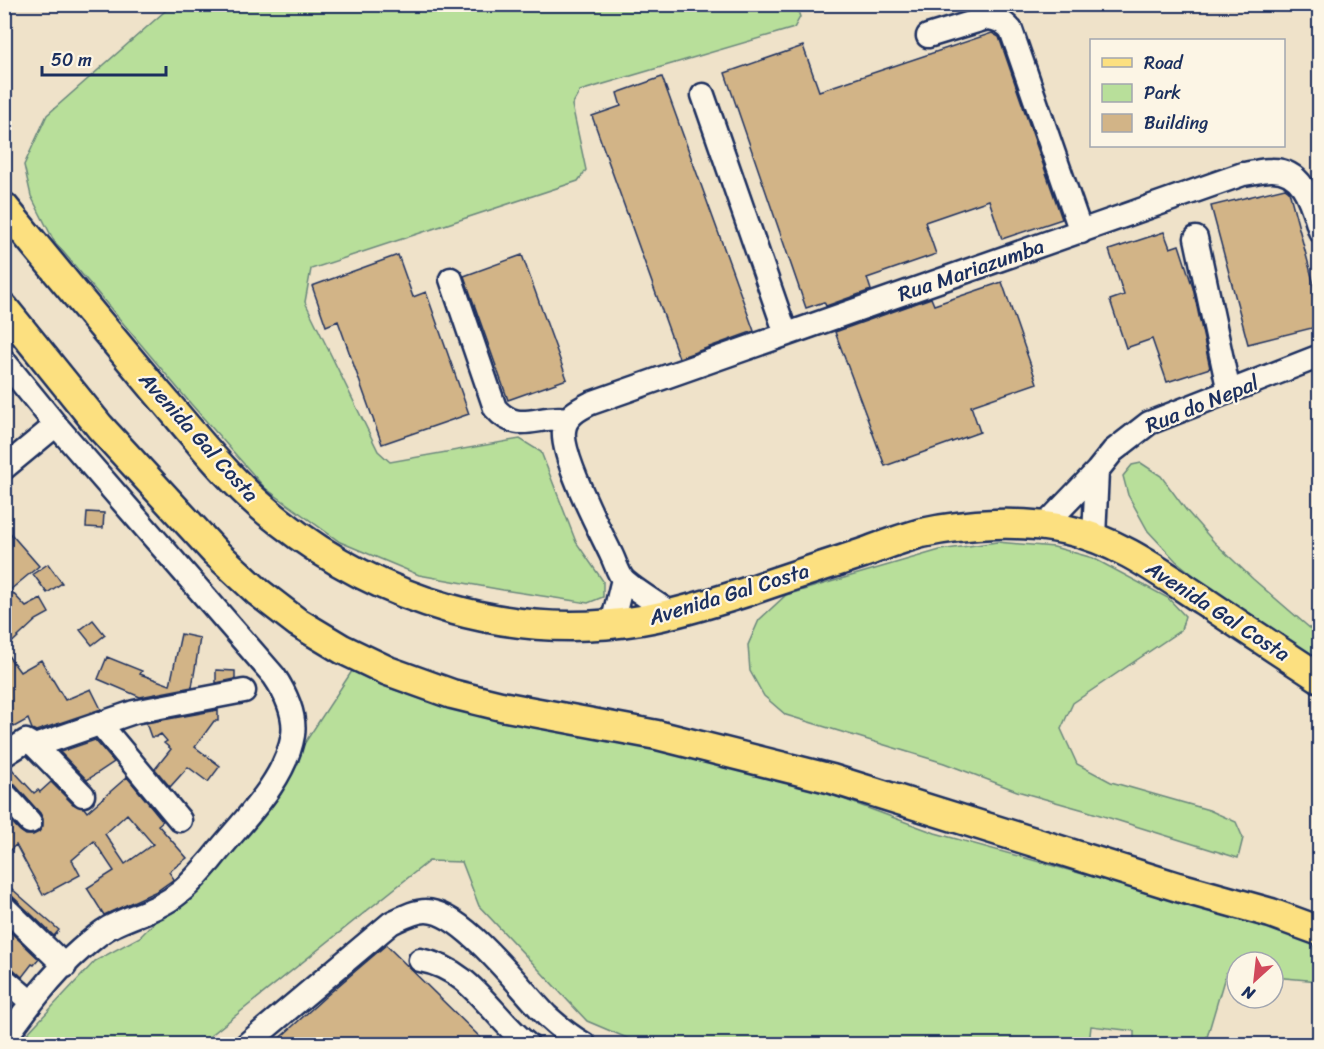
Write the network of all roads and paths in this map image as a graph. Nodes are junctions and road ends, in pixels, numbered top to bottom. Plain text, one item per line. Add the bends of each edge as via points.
1 (928, 36) dead end
2 (704, 96) dead end
3 (4, 207) edge
4 (1320, 231) edge
5 (1081, 232) junction
6 (1196, 238) dead end
7 (451, 279) dead end
8 (4, 308) edge
9 (786, 334) junction
10 (1320, 356) edge
11 (4, 361) edge
12 (1229, 392) junction
13 (568, 419) junction
14 (56, 425) junction
15 (4, 468) edge
16 (1097, 471) junction
17 (1044, 526) junction
18 (1094, 537) junction
19 (623, 579) junction
20 (672, 614) junction
21 (612, 624) junction
22 (1320, 678) edge
23 (244, 691) dead end
24 (100, 724) junction
25 (35, 746) junction
26 (7, 748) edge
27 (4, 793) edge
28 (83, 795) dead end
29 (180, 820) dead end
30 (30, 822) dead end
31 (4, 907) edge
32 (1320, 931) edge
33 (420, 960) dead end
34 (65, 966) junction
35 (4, 979) edge
36 (31, 1002) junction
37 (4, 1040) edge
38 (247, 1044) edge
39 (527, 1044) edge
40 (584, 1044) edge

1 - 5 street via 987,18 996,19 1011,30
2 - 9 street
3 - 21 main road, Avenida Gal Costa via 218,464 280,522 331,558 427,603 483,618 531,624
4 - 5 street, Rua Mariazumba via 1307,191 1296,178 1272,170 1243,174
5 - 9 street, Rua Mariazumba
6 - 12 street
7 - 13 street via 495,408 512,422
8 - 32 main road via 100,427 215,552 297,622 388,671 452,694 501,706 657,735 832,779
9 - 13 street, Rua Mariazumba via 591,403
10 - 12 street, Rua do Nepal
11 - 14 street
12 - 16 street, Rua do Nepal via 1149,423 1113,451
13 - 19 street via 565,443 573,470
14 - 15 street
14 - 34 street via 286,693 294,733 277,776 205,868 180,893 156,908 112,926
16 - 17 street, Rua do Nepal
16 - 18 street
17 - 18 main road, Avenida Gal Costa
17 - 20 main road, Avenida Gal Costa via 988,525 920,534
18 - 22 main road, Avenida Gal Costa via 1153,567
19 - 20 street
19 - 21 street
20 - 21 main road, Avenida Gal Costa
23 - 24 street via 134,712
24 - 25 street
24 - 29 street
25 - 26 street via 26,741
25 - 28 street
27 - 30 street
31 - 34 street
33 - 39 street via 456,973
34 - 36 street
35 - 36 street
36 - 37 street
38 - 40 street via 391,923 426,911 443,914 461,926 546,1015

